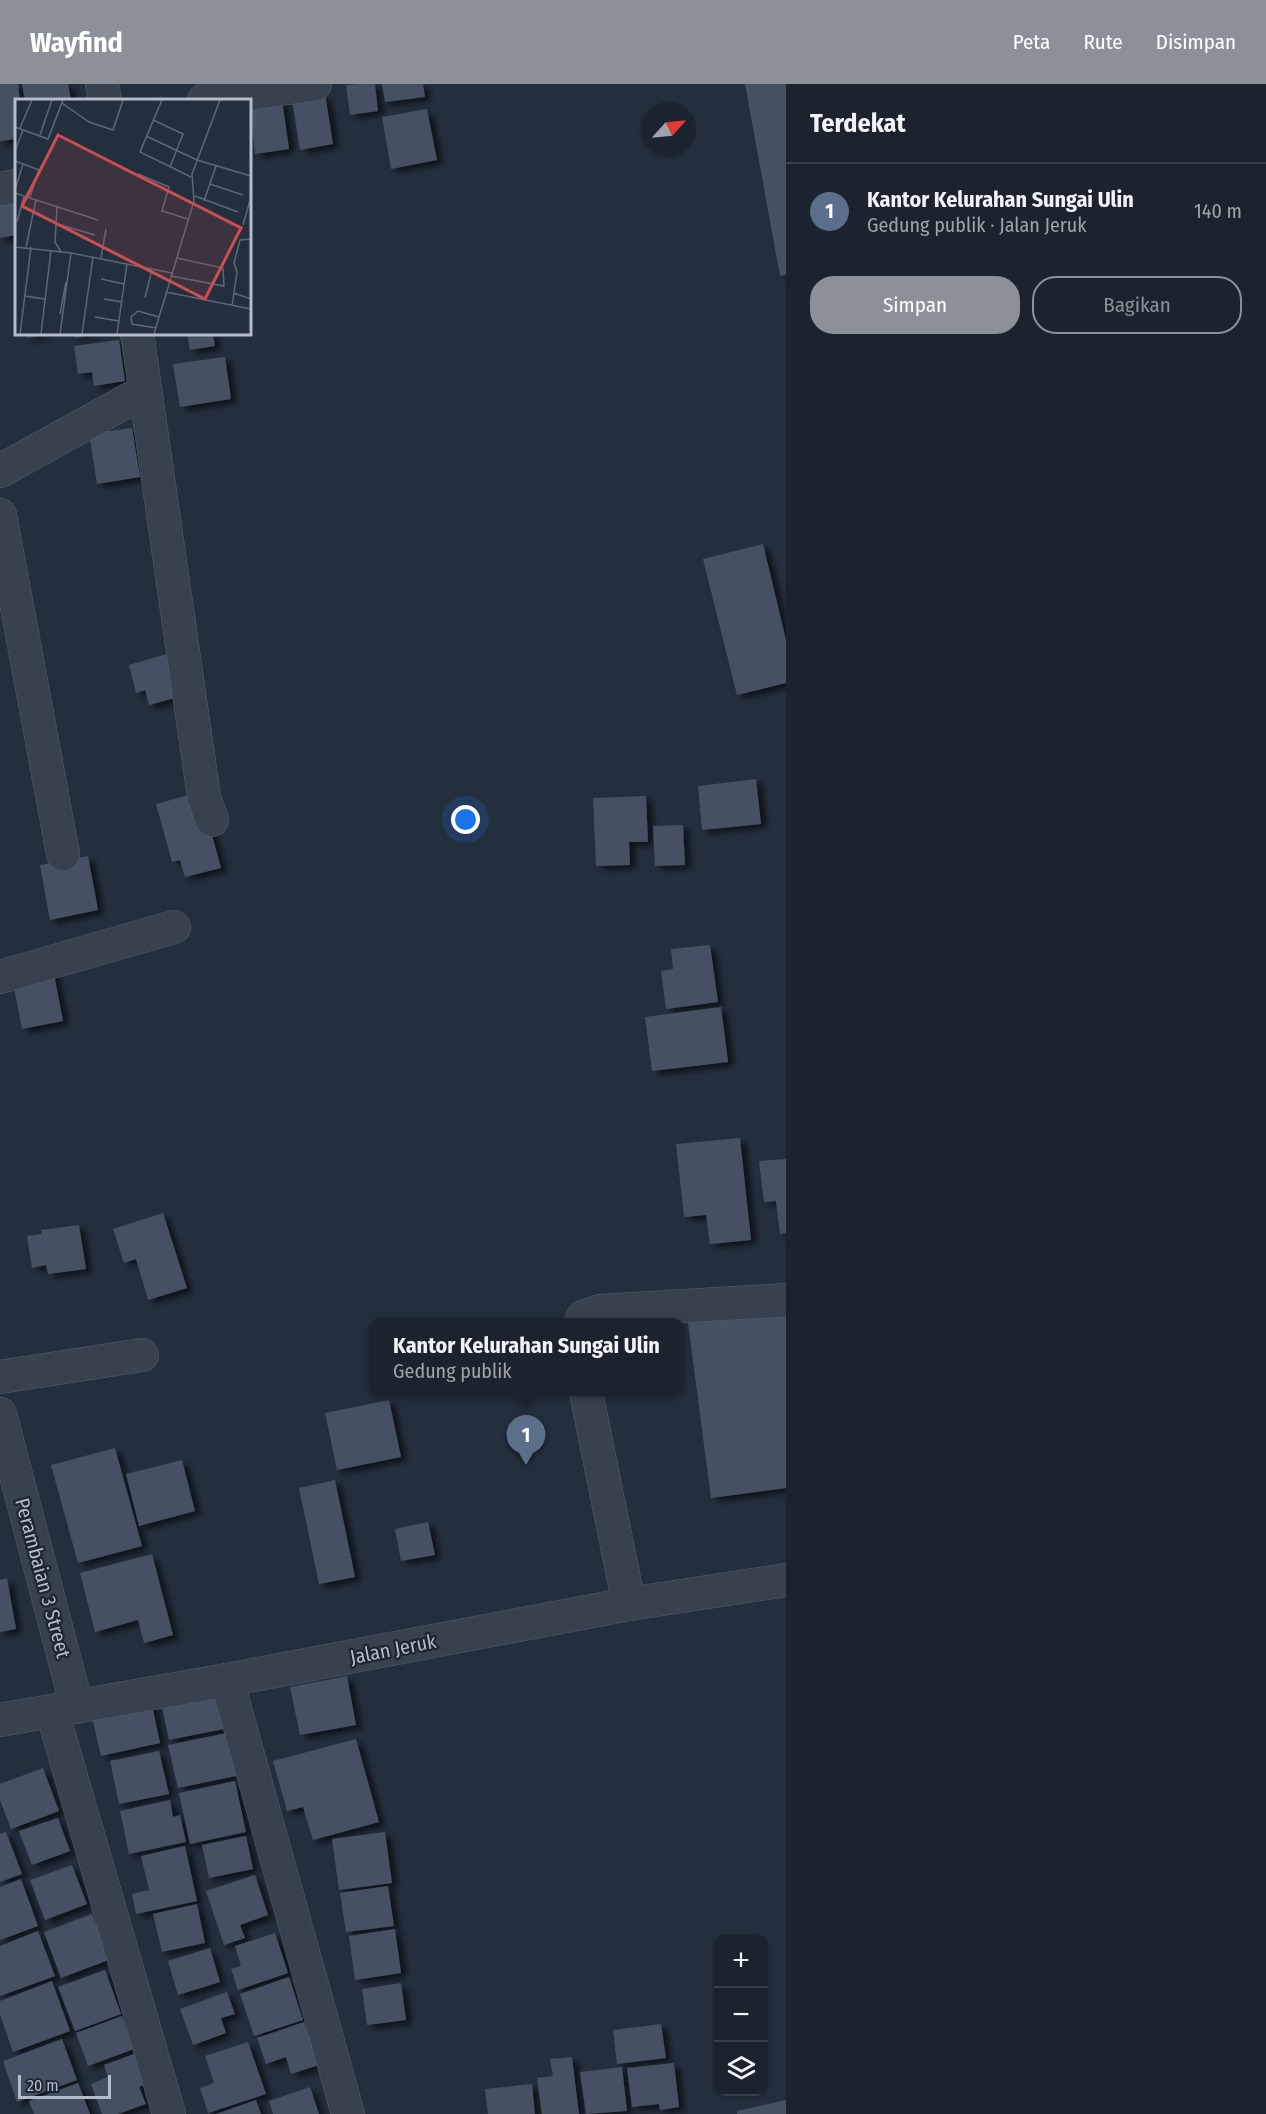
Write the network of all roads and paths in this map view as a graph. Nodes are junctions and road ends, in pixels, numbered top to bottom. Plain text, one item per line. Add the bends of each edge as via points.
1 (102, 84) edge
2 (315, 84) edge
3 (105, 99) edge
4 (211, 99) edge
5 (15, 186) edge
6 (0, 189) edge
7 (137, 334) edge
8 (145, 391) junction
9 (0, 471) edge
10 (0, 514) edge
11 (212, 819) dead end
12 (63, 854) dead end
13 (174, 927) dead end
14 (0, 977) edge
15 (786, 1300) edge
16 (583, 1318) edge
17 (142, 1355) dead end
18 (0, 1377) edge
19 (587, 1396) edge
20 (0, 1414) edge
21 (12, 1508) edge
22 (786, 1580) edge
23 (629, 1604) junction
24 (228, 1680) junction
25 (65, 1709) junction
26 (0, 1720) edge
27 (169, 2114) edge
28 (348, 2114) edge

1 - 3 street
2 - 4 street
5 - 6 street
7 - 8 street
8 - 9 street
8 - 11 street via 204,797
10 - 12 street
13 - 14 street
15 - 16 street via 600,1311
17 - 18 street
19 - 23 street
20 - 21 street, Perambaian 3 Street
21 - 25 street, Perambaian 3 Street
22 - 23 street, Jalan Jeruk
23 - 24 street, Jalan Jeruk
24 - 25 street, Jalan Jeruk
24 - 28 street
25 - 26 street, Jalan Jeruk
25 - 27 street, Perambaian 3 Street

